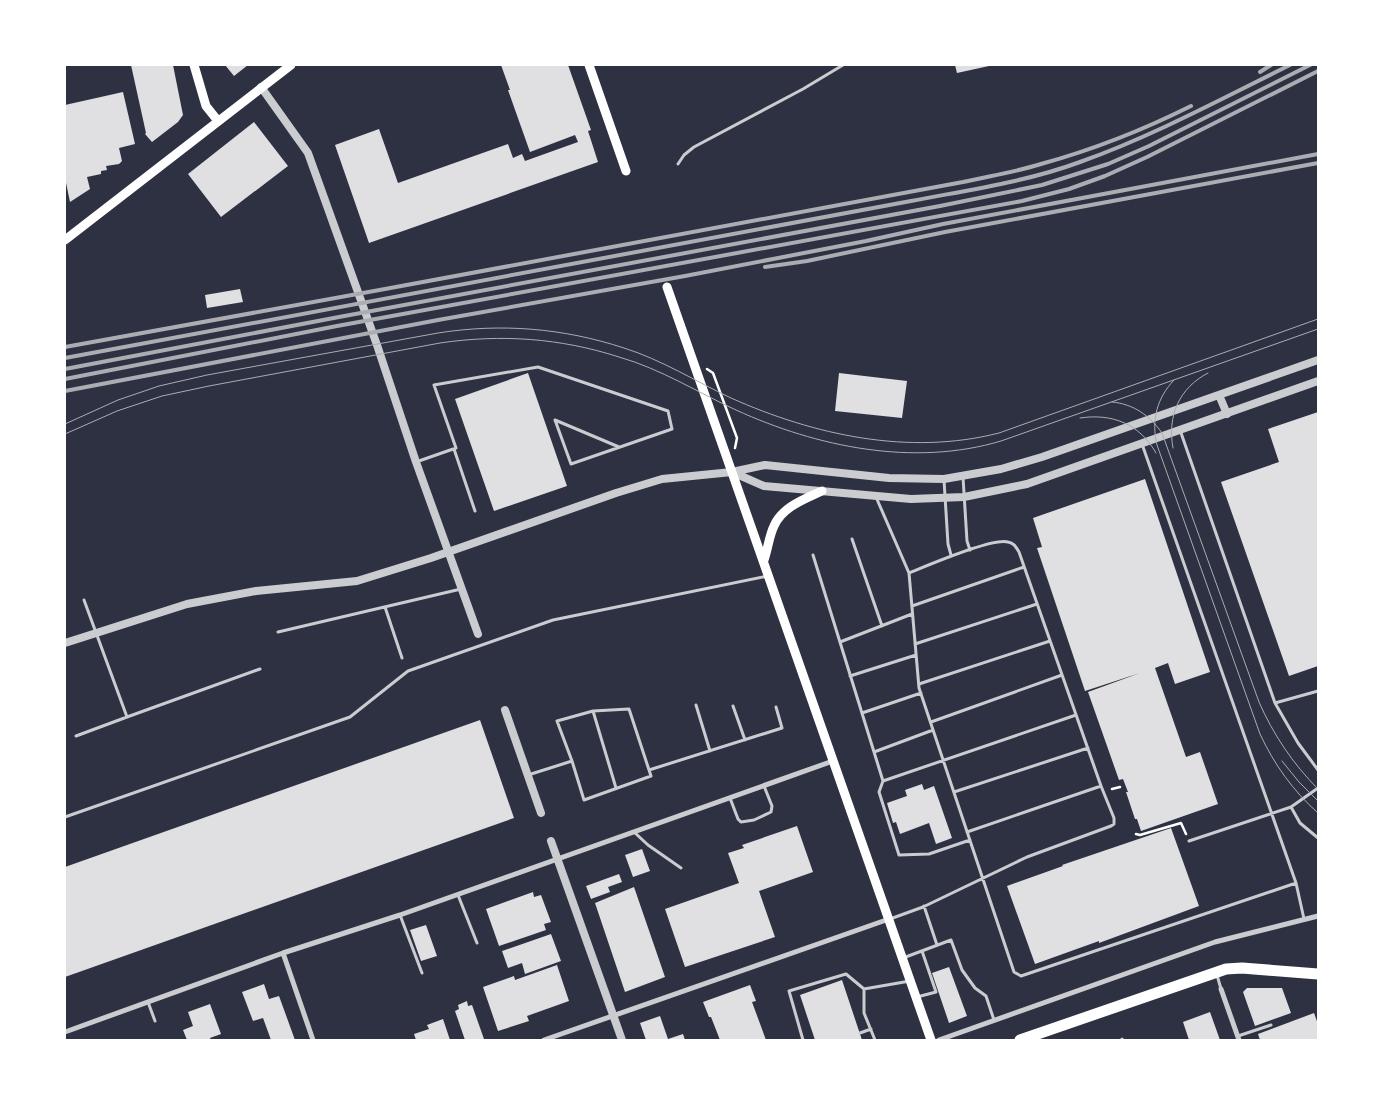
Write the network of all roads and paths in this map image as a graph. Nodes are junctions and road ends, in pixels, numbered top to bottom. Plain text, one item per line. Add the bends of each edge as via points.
1 (194, 65) edge
2 (291, 65) edge
3 (589, 65) edge
4 (843, 65) edge
5 (261, 87) junction
6 (218, 121) junction
7 (678, 164) dead end
8 (626, 171) dead end
9 (66, 238) edge
10 (667, 287) dead end
11 (1318, 360) edge
12 (713, 372) dead end
13 (1318, 382) edge
14 (1220, 395) junction
15 (1227, 414) junction
16 (1180, 430) junction
17 (737, 438) dead end
18 (1142, 444) junction
19 (618, 447) junction
20 (454, 449) junction
21 (416, 462) junction
22 (732, 472) junction
23 (963, 477) junction
24 (944, 479) junction
25 (822, 491) junction
26 (876, 496) junction
27 (964, 497) junction
28 (944, 498) junction
29 (475, 510) dead end
30 (852, 539) dead end
31 (970, 550) junction
32 (449, 551) junction
33 (812, 555) dead end
34 (951, 556) junction
35 (764, 561) junction
36 (1024, 567) junction
37 (909, 574) junction
38 (769, 575) junction
39 (462, 588) junction
40 (84, 600) dead end
41 (1037, 604) junction
42 (912, 606) junction
43 (385, 607) junction
44 (912, 614) junction
45 (882, 626) junction
46 (97, 632) junction
47 (278, 632) dead end
48 (478, 634) dead end
49 (1050, 641) junction
50 (840, 642) junction
51 (65, 643) edge
52 (915, 644) junction
53 (916, 655) junction
54 (402, 658) dead end
55 (260, 669) dead end
56 (1062, 675) junction
57 (850, 676) junction
58 (919, 684) junction
59 (1318, 691) edge
60 (921, 692) junction
61 (1275, 703) junction
62 (696, 705) dead end
63 (733, 706) dead end
64 (776, 706) dead end
65 (505, 710) dead end
66 (593, 711) junction
67 (862, 712) junction
68 (1076, 715) junction
69 (127, 718) junction
70 (931, 722) junction
71 (933, 730) junction
72 (76, 736) dead end
73 (745, 740) junction
74 (1088, 748) junction
75 (710, 751) junction
76 (874, 752) junction
77 (572, 761) junction
78 (944, 761) junction
79 (833, 762) junction
80 (649, 770) junction
81 (1318, 770) edge
82 (528, 775) junction
83 (884, 781) junction
84 (764, 786) junction
85 (1101, 786) junction
86 (616, 788) junction
87 (1318, 788) edge
88 (954, 792) junction
89 (730, 798) junction
90 (1292, 807) junction
91 (541, 813) dead end
92 (1272, 814) junction
93 (65, 818) edge
94 (634, 832) junction
95 (967, 832) junction
96 (1136, 834) dead end
97 (1318, 838) edge
98 (970, 840) junction
99 (551, 841) dead end
100 (1189, 842) joint
101 (558, 859) junction
102 (681, 868) dead end
103 (983, 878) junction
104 (1296, 883) junction
105 (458, 894) junction
106 (924, 906) junction
107 (400, 915) junction
108 (1318, 916) edge
109 (889, 919) junction
110 (1304, 919) junction
111 (476, 942) dead end
112 (937, 945) junction
113 (922, 951) junction
114 (283, 953) junction
115 (902, 958) junction
116 (1216, 971) junction
117 (422, 973) dead end
118 (1318, 974) edge
119 (910, 981) junction
120 (864, 989) junction
121 (1221, 989) joint
122 (916, 998) junction
123 (148, 1002) junction
124 (613, 1015) junction
125 (155, 1021) dead end
126 (994, 1021) junction
127 (1271, 1026) dead end
128 (871, 1029) junction
129 (65, 1032) edge
130 (860, 1032) dead end
131 (1238, 1038) edge
132 (313, 1040) edge
133 (544, 1040) edge
134 (622, 1040) edge
135 (803, 1040) edge
136 (875, 1040) edge
137 (931, 1040) edge
138 (939, 1040) edge
139 (1020, 1040) edge

1 - 6 main road via 206,106
2 - 5 main road
3 - 8 main road
4 - 7 lane via 694,147
5 - 6 main road
5 - 21 street via 308,153
6 - 9 main road
10 - 22 main road
11 - 14 street
12 - 17 path
13 - 15 street
14 - 15 street
14 - 23 street via 1042,458
15 - 16 street
16 - 18 street
16 - 61 lane
18 - 27 street via 1027,484
18 - 92 lane
19 - 19 lane via 571,464 555,420 582,432
19 - 20 lane via 672,429 668,411 538,367 434,385
20 - 21 lane
20 - 29 lane
21 - 32 street
22 - 24 street via 765,465 889,478
22 - 25 street via 764,486
22 - 32 street via 647,483
22 - 35 main road
23 - 24 street
23 - 27 lane
24 - 28 lane
25 - 26 street
25 - 35 main road via 793,505 778,520
26 - 28 street
26 - 37 lane
27 - 28 street
27 - 31 lane
28 - 34 lane
30 - 45 lane
31 - 34 lane
31 - 36 lane via 1008,542 1016,547
32 - 39 street
32 - 46 street via 356,581 256,591 196,602
33 - 50 lane
34 - 37 lane
35 - 38 main road
36 - 41 lane
36 - 42 lane
37 - 42 lane
38 - 79 main road
38 - 93 lane via 553,620 408,671 350,718
39 - 43 lane
39 - 48 street
40 - 46 lane
41 - 49 lane
41 - 52 lane
42 - 44 lane
43 - 47 lane
43 - 54 lane
44 - 45 lane
44 - 52 lane
45 - 50 lane
46 - 51 street
46 - 69 lane
49 - 56 lane
49 - 58 lane
50 - 57 lane
52 - 53 lane
53 - 57 lane
53 - 58 lane
55 - 69 lane
56 - 68 lane
56 - 70 lane
57 - 67 lane
58 - 60 lane
59 - 61 lane
60 - 67 lane
60 - 70 lane
61 - 81 lane
62 - 75 lane
63 - 73 lane
64 - 73 lane via 782,728
65 - 82 street
66 - 77 lane via 557,721
66 - 80 lane via 629,709
66 - 86 lane
67 - 76 lane
68 - 74 lane
68 - 78 lane
69 - 72 lane
70 - 71 lane
71 - 76 lane
71 - 78 lane
73 - 75 lane
74 - 85 lane
74 - 88 lane
75 - 80 lane
76 - 83 lane
77 - 82 lane
77 - 86 lane via 584,800
78 - 83 lane
78 - 88 lane
79 - 84 street
79 - 109 main road
80 - 86 lane via 651,776
82 - 91 street
83 - 98 lane via 879,792 899,855 929,854
84 - 89 street
84 - 89 lane via 772,806 771,812 754,820 740,822
85 - 95 lane
85 - 103 lane via 1114,824 1027,857
87 - 90 lane
88 - 95 lane
89 - 94 street
90 - 92 lane
90 - 97 lane via 1300,823
92 - 100 lane
92 - 104 lane
94 - 101 street
94 - 102 lane
95 - 98 lane
96 - 100 path via 1181,823
98 - 103 lane
99 - 101 street
101 - 105 street
101 - 124 street
103 - 104 lane via 1014,972 1021,976
103 - 106 lane
104 - 110 lane
105 - 107 street
105 - 111 lane
106 - 109 lane
106 - 112 lane
107 - 114 street
107 - 117 lane
108 - 110 street
109 - 115 main road
109 - 124 street
110 - 126 street via 1215,942
112 - 113 lane
112 - 126 lane via 951,940 962,970 975,988 986,996
113 - 115 lane
113 - 122 lane via 936,992
114 - 123 street
114 - 132 street
115 - 119 main road
116 - 118 highway via 1242,968
116 - 121 lane
116 - 139 highway
119 - 120 lane
119 - 122 main road
120 - 128 lane via 864,1013
120 - 135 lane via 846,974 789,991
121 - 131 street
122 - 137 main road
123 - 125 lane
123 - 129 street
124 - 133 street
124 - 134 street
126 - 138 street
127 - 131 lane
128 - 130 lane
128 - 136 lane

